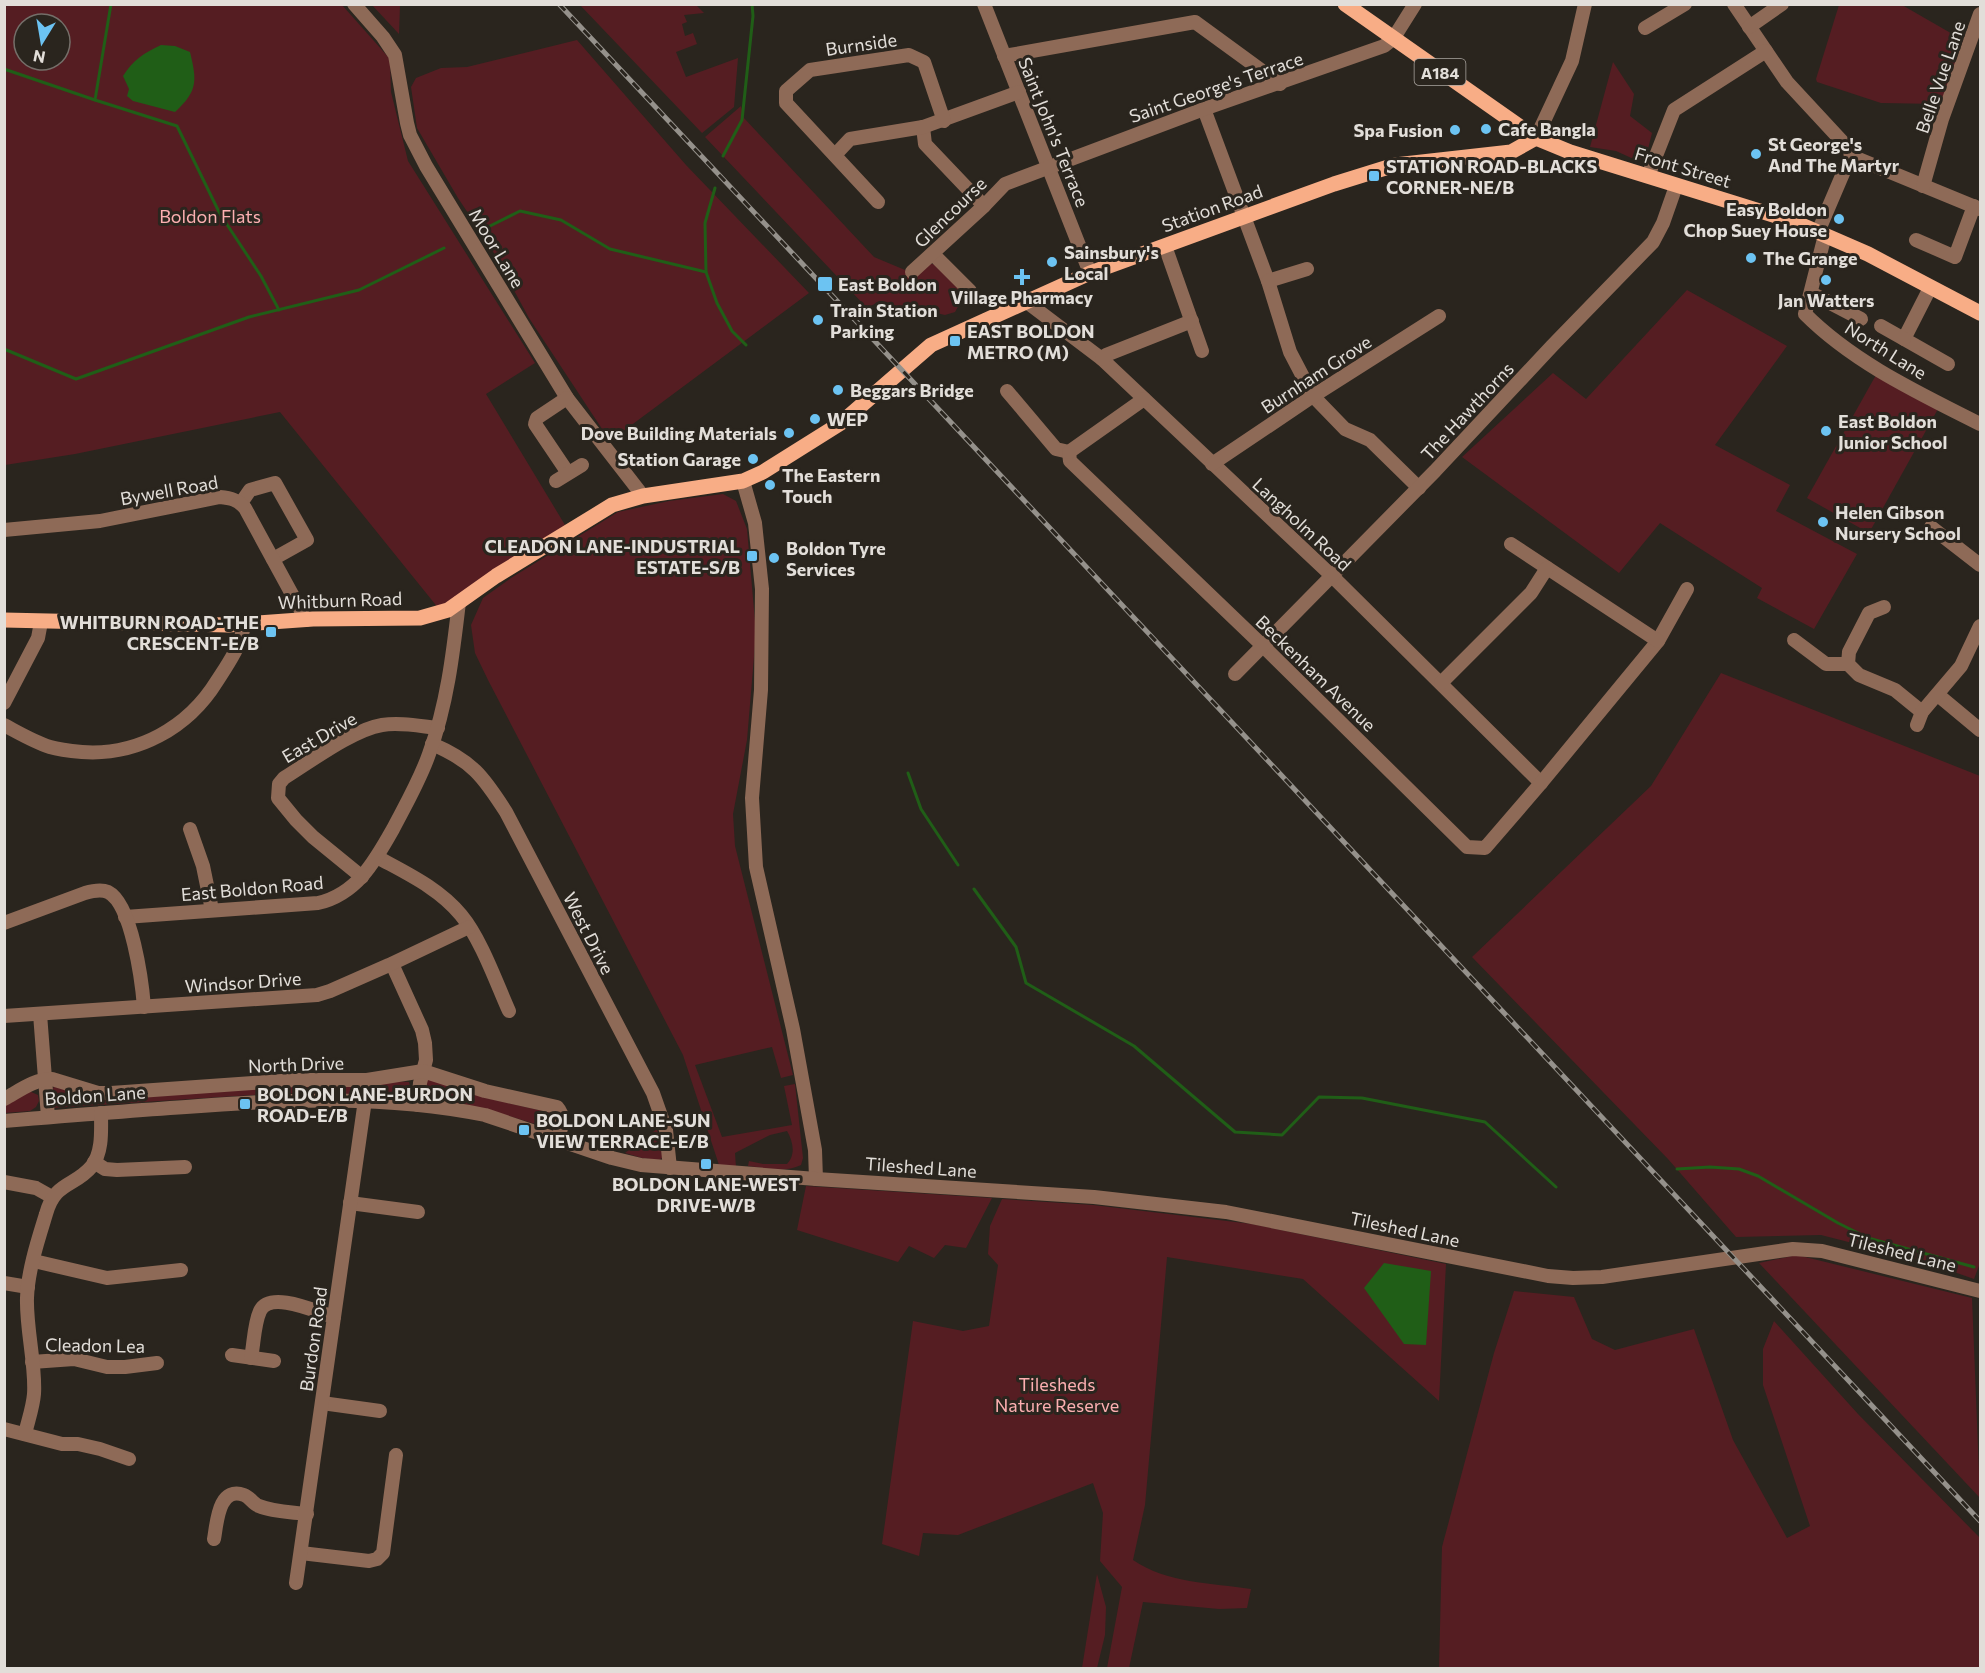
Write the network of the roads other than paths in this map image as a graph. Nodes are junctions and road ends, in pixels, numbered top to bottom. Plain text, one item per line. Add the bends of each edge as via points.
1 (354, 4) edge
2 (984, 4) edge
3 (1345, 4) edge
4 (1415, 4) edge
5 (1585, 4) edge
6 (1685, 4) edge
7 (1734, 4) edge
8 (1782, 4) edge
9 (1980, 14) edge
10 (1749, 27) junction
11 (1645, 28) dead end
12 (1393, 39) junction
13 (1766, 51) junction
14 (1004, 56) junction
15 (1280, 84) junction
16 (1019, 92) junction
17 (1204, 109) junction
18 (944, 121) junction
19 (923, 127) junction
20 (1536, 138) junction
21 (835, 155) junction
22 (1851, 158) junction
23 (1048, 166) junction
24 (1648, 176) junction
25 (1676, 186) junction
26 (1923, 186) junction
27 (878, 202) dead end
28 (984, 206) junction
29 (1977, 207) edge
30 (1244, 217) junction
31 (1822, 233) junction
32 (1916, 240) dead end
33 (1165, 246) junction
34 (933, 254) junction
35 (1307, 268) dead end
36 (912, 272) dead end
37 (1090, 273) junction
38 (1268, 281) junction
39 (1930, 288) junction
40 (970, 291) dead end
41 (1811, 292) junction
42 (1028, 303) junction
43 (1980, 313) edge
44 (1439, 316) dead end
45 (1861, 320) dead end
46 (1192, 321) junction
47 (1881, 326) dead end
48 (1904, 339) junction
49 (1202, 351) dead end
50 (1102, 359) junction
51 (1948, 364) dead end
52 (1007, 391) dead end
53 (1313, 396) junction
54 (567, 398) junction
55 (1144, 399) junction
56 (1980, 424) edge
57 (1069, 452) junction
58 (1212, 464) junction
59 (582, 465) dead end
60 (743, 481) junction
61 (1419, 488) junction
62 (643, 496) junction
63 (241, 503) junction
64 (1931, 527) dead end
65 (4, 530) edge
66 (1511, 544) dead end
67 (273, 559) junction
68 (1980, 565) edge
69 (1547, 568) junction
70 (1332, 576) junction
71 (1687, 589) dead end
72 (459, 602) junction
73 (1884, 607) dead end
74 (4, 620) edge
75 (306, 620) junction
76 (41, 622) junction
77 (244, 624) junction
78 (1980, 626) edge
79 (1794, 639) dead end
80 (1658, 641) junction
81 (1263, 646) junction
82 (1848, 664) junction
83 (1235, 674) dead end
84 (1441, 683) junction
85 (1938, 695) junction
86 (4, 703) edge
87 (4, 725) edge
88 (438, 728) junction
89 (1980, 730) edge
90 (432, 744) junction
91 (1541, 783) junction
92 (190, 829) dead end
93 (377, 857) junction
94 (362, 877) junction
95 (212, 910) junction
96 (125, 917) junction
97 (4, 923) edge
98 (469, 927) junction
99 (392, 964) junction
100 (144, 1006) junction
101 (509, 1011) dead end
102 (40, 1014) junction
103 (4, 1016) edge
104 (423, 1071) junction
105 (45, 1079) junction
106 (4, 1100) edge
107 (365, 1100) junction
108 (418, 1105) junction
109 (101, 1113) junction
110 (48, 1117) junction
111 (4, 1121) edge
112 (558, 1139) junction
113 (94, 1162) junction
114 (185, 1167) dead end
115 (670, 1168) junction
116 (816, 1179) junction
117 (4, 1182) edge
118 (52, 1197) junction
119 (350, 1203) junction
120 (418, 1212) dead end
121 (34, 1261) junction
122 (181, 1270) dead end
123 (4, 1283) edge
124 (28, 1287) junction
125 (1980, 1291) edge
126 (334, 1317) junction
127 (232, 1355) dead end
128 (251, 1358) junction
129 (273, 1361) dead end
130 (32, 1362) junction
131 (157, 1363) dead end
132 (322, 1403) junction
133 (380, 1411) dead end
134 (4, 1429) edge
135 (25, 1434) junction
136 (396, 1455) dead end
137 (129, 1459) dead end
138 (307, 1514) junction
139 (214, 1539) dead end
140 (301, 1553) junction
141 (296, 1583) dead end

1 - 54 street, Moor Lane via 395,55 407,123 416,147
2 - 14 street, Saint John's Terrace
3 - 12 main road, A184
4 - 12 street
5 - 20 street via 1569,69
6 - 11 street
7 - 10 street
8 - 10 street
9 - 26 street, Belle Vue Lane via 1942,119
10 - 13 street
12 - 15 street, Saint George's Terrace via 1384,46
12 - 20 main road, A184
13 - 22 street via 1787,82 1850,150
13 - 24 street via 1674,110
14 - 15 street via 1195,22
14 - 16 street, Saint John's Terrace
15 - 17 street, Saint George's Terrace
16 - 18 street
16 - 23 street, Saint John's Terrace
17 - 23 street, Saint George's Terrace
17 - 30 street
18 - 19 street
18 - 21 street, Burnside via 924,62 909,55 810,70 786,91 786,103
19 - 21 street via 850,139
19 - 28 street via 925,144
20 - 24 main road, Front Street / A184
20 - 30 main road, Station Road via 1511,152 1395,165
21 - 27 street, Burnside
22 - 26 street
22 - 31 street
23 - 28 street, Glencourse via 1005,184
23 - 37 street, Saint John's Terrace
24 - 25 main road, Front Street / A184
25 - 31 main road, Front Street / A184
25 - 61 street, The Hawthorns via 1653,242
26 - 29 street
28 - 34 street, Glencourse
29 - 32 street via 1955,257
30 - 33 main road, Station Road
30 - 38 street
31 - 39 main road, Front Street / A184
31 - 41 street
33 - 37 main road, Station Road
33 - 46 street
34 - 36 street, Glencourse
34 - 40 street
35 - 38 street
37 - 42 main road, Station Road
38 - 53 street via 1290,352
39 - 43 main road, Front Street / A184
39 - 48 street
41 - 45 street
41 - 56 street, North Lane via 1805,314 1840,346 1873,368
42 - 50 street, Langholm Road
42 - 60 main road, Station Road via 931,345 841,423
44 - 53 street, Burnham Grove
46 - 49 street
46 - 50 street
47 - 48 street
48 - 51 street
50 - 55 street, Langholm Road
52 - 57 street via 1056,449
53 - 58 street, Burnham Grove
53 - 61 street via 1345,429 1370,440
54 - 59 street via 537,418 535,424 562,477
54 - 62 street, Moor Lane
55 - 57 street
55 - 58 street, Langholm Road
57 - 81 street, Beckenham Avenue via 1070,461
58 - 70 street, Langholm Road
60 - 62 main road, Whitburn Road
60 - 116 street via 755,523 762,589 761,690 752,798 756,867 793,1029 815,1150
61 - 70 street, The Hawthorns
62 - 72 main road, Whitburn Road via 612,505
63 - 65 street, Bywell Road via 220,498 100,521
63 - 67 street, Bywell Road
63 - 67 street via 250,489 275,483 307,540
64 - 68 street
66 - 69 street
67 - 75 street, Bywell Road
69 - 80 street
69 - 84 street via 1531,593
70 - 81 street, The Hawthorns
70 - 84 street, Langholm Road
71 - 80 street
72 - 75 main road, Whitburn Road via 448,610 420,618
72 - 88 street, East Boldon Road via 450,678
73 - 82 street via 1869,613 1848,652
74 - 76 main road, Whitburn Road
75 - 77 main road, Whitburn Road
76 - 77 main road, Whitburn Road
76 - 86 street via 38,638
77 - 87 street via 240,641 208,695 177,726 155,738 130,748 104,752 70,751 52,748
78 - 85 street via 1960,666
79 - 82 street via 1826,664
80 - 91 street
81 - 83 street, The Hawthorns
81 - 91 street, Beckenham Avenue via 1467,847 1485,848
82 - 85 street via 1859,675 1895,690 1920,718
84 - 91 street, Langholm Road
85 - 89 street
88 - 90 street, East Boldon Road
88 - 94 street, East Drive via 403,724 371,727 279,784 278,798 296,820
90 - 93 street, East Boldon Road via 415,788
90 - 115 street, West Drive via 472,766 506,812 653,1093 666,1130
92 - 95 street
93 - 94 street, East Boldon Road
93 - 98 street via 443,897
94 - 95 street, East Boldon Road via 348,890 318,903
95 - 96 street, East Boldon Road
96 - 97 street via 118,901 108,892 97,890
96 - 100 street via 140,968
98 - 99 street, Windsor Drive
98 - 101 street
99 - 100 street, Windsor Drive via 317,995
99 - 104 street via 422,1030 426,1060
100 - 102 street, Windsor Drive
102 - 103 street, Windsor Drive
102 - 105 street
104 - 105 street, North Drive via 367,1080 295,1080 111,1093
104 - 108 street
104 - 112 street, North Drive via 485,1091 557,1107 562,1119
105 - 106 street
105 - 110 street
107 - 108 street, Boldon Lane
107 - 109 street, Boldon Lane via 271,1100
107 - 119 street, Burdon Road
108 - 112 street, Boldon Lane via 485,1115
109 - 110 street, Boldon Lane
109 - 113 street via 101,1136
110 - 111 street, Boldon Lane
112 - 115 street, Tileshed Lane via 612,1158
113 - 114 street via 117,1170
113 - 118 street
115 - 116 street, Tileshed Lane
116 - 125 street, Tileshed Lane via 1094,1197 1226,1212 1548,1276 1602,1276 1733,1256 1822,1251
117 - 118 street via 36,1188
118 - 121 street, Cleadon Lea
119 - 120 street
119 - 126 street, Burdon Road
121 - 122 street via 107,1278
121 - 124 street, Cleadon Lea
123 - 124 street
124 - 130 street, Cleadon Lea
126 - 128 street via 282,1302 267,1303 258,1314
126 - 132 street, Burdon Road
127 - 128 street
128 - 129 street
130 - 131 street, Cleadon Lea via 74,1359 106,1367
130 - 135 street, Cleadon Lea via 34,1392
132 - 133 street
132 - 138 street, Burdon Road
134 - 135 street
135 - 137 street
136 - 140 street via 383,1553 369,1561
138 - 139 street via 261,1507 243,1494 235,1494 222,1501
138 - 140 street, Burdon Road
140 - 141 street, Burdon Road

